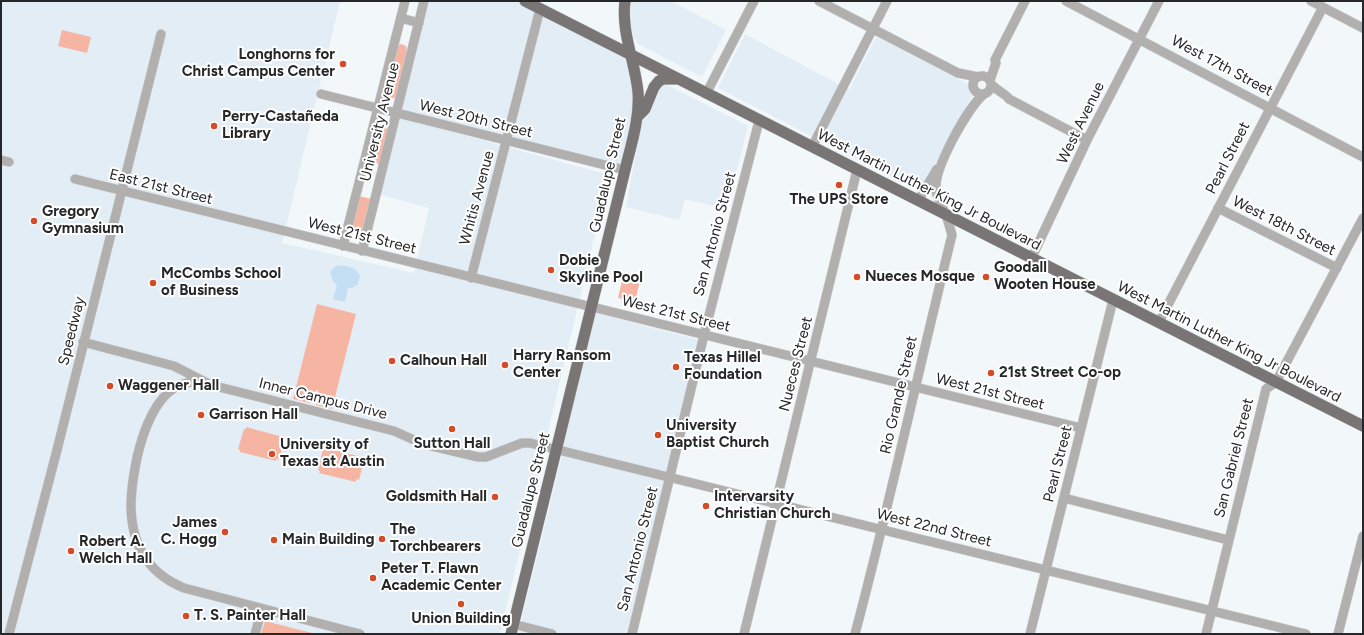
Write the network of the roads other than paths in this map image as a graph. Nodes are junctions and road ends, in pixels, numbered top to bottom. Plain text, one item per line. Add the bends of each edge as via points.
1 (405, 1) edge
2 (424, 1) edge
3 (525, 1) edge
4 (625, 1) edge
5 (754, 1) edge
6 (819, 1) edge
7 (887, 1) edge
8 (1025, 1) edge
9 (1066, 1) edge
10 (1159, 1) edge
11 (1311, 1) edge
12 (1323, 7) junction
13 (540, 9) junction
14 (401, 18) junction
15 (419, 23) junction
16 (1363, 28) edge
17 (873, 29) junction
18 (161, 34) dead end
19 (396, 38) junction
20 (1140, 38) junction
21 (414, 43) junction
22 (630, 55) junction
23 (958, 73) junction
24 (985, 79) junction
25 (678, 80) junction
26 (974, 87) junction
27 (321, 94) dead end
28 (706, 94) junction
29 (985, 94) junction
30 (1009, 99) junction
31 (1271, 107) junction
32 (377, 108) junction
33 (970, 108) junction
34 (396, 114) junction
35 (637, 117) junction
36 (759, 121) junction
37 (1087, 140) junction
38 (507, 141) junction
39 (812, 147) junction
40 (1363, 157) edge
41 (942, 163) junction
42 (625, 170) junction
43 (857, 170) junction
44 (75, 179) dead end
45 (122, 191) junction
46 (918, 201) junction
47 (1218, 208) junction
48 (946, 215) junction
49 (1363, 218) edge
50 (241, 221) joint
51 (343, 246) junction
52 (362, 251) junction
53 (1031, 259) junction
54 (1337, 268) junction
55 (471, 278) junction
56 (1113, 300) junction
57 (592, 308) junction
58 (1159, 322) junction
59 (704, 334) junction
60 (83, 342) junction
61 (811, 361) junction
62 (1276, 382) junction
63 (211, 385) junction
64 (914, 388) junction
65 (1363, 426) edge
66 (1081, 428) junction
67 (556, 450) junction
68 (670, 477) junction
69 (1064, 498) junction
70 (776, 504) junction
71 (882, 529) junction
72 (1363, 536) edge
73 (1228, 540) junction
74 (1046, 571) junction
75 (262, 609) junction
76 (1212, 610) junction
77 (512, 629) edge
78 (10, 634) edge
79 (255, 634) edge
80 (360, 634) edge
81 (552, 634) edge
82 (632, 634) edge
83 (744, 634) edge
84 (855, 634) edge
85 (1030, 634) edge
86 (1206, 634) edge
87 (1306, 634) edge
88 (1338, 634) edge

1 - 14 street, University Avenue
2 - 15 street, University Avenue
3 - 13 main road, West Martin Luther King Jr Boulevard
4 - 22 main road, Guadalupe Street via 624,18
5 - 28 street
6 - 17 street
7 - 17 street
8 - 24 street
9 - 20 street, West 17th Street
10 - 20 street, West Avenue
11 - 12 street
12 - 16 street
12 - 31 street, Pearl Street
13 - 22 main road, West Martin Luther King Jr Boulevard
13 - 38 street, Whitis Avenue
14 - 15 street
14 - 19 street, University Avenue
15 - 21 street, University Avenue
17 - 23 street
17 - 39 street
18 - 45 street, Speedway
19 - 21 street
19 - 32 street, University Avenue
20 - 31 street, West 17th Street
20 - 37 street, West Avenue
21 - 34 street, University Avenue
22 - 25 main road, West Martin Luther King Jr Boulevard
22 - 35 main road, Guadalupe Street via 638,93
23 - 24 street
23 - 26 street
24 - 26 street via 974,81
24 - 29 street via 991,88
24 - 30 street
25 - 28 main road, West Martin Luther King Jr Boulevard
25 - 35 main road via 659,81 645,109
26 - 29 street via 979,94
26 - 33 street, Rio Grande Street
27 - 32 street, West 20th Street
28 - 36 main road, West Martin Luther King Jr Boulevard
29 - 30 street
29 - 33 street, Rio Grande Street
30 - 37 street
31 - 40 street, West 17th Street
31 - 47 street, Pearl Street
32 - 34 street, West 20th Street
32 - 51 street, University Avenue
33 - 41 street, Rio Grande Street
34 - 38 street, West 20th Street
34 - 52 street, University Avenue
35 - 42 main road, Guadalupe Street
36 - 39 main road, West Martin Luther King Jr Boulevard
36 - 59 street, San Antonio Street
37 - 53 street, West Avenue
38 - 42 street, West 20th Street
38 - 55 street, Whitis Avenue
39 - 43 main road, West Martin Luther King Jr Boulevard
41 - 46 street, Rio Grande Street
41 - 48 street, Rio Grande Street via 936,189
42 - 57 main road, Guadalupe Street
43 - 46 main road, West Martin Luther King Jr Boulevard
43 - 61 street, Nueces Street
44 - 45 street, East 21st Street
45 - 50 street, East 21st Street
45 - 60 street, Speedway
46 - 48 main road, West Martin Luther King Jr Boulevard
47 - 54 street, West 18th Street
47 - 58 street, Pearl Street
48 - 53 main road, West Martin Luther King Jr Boulevard
48 - 64 street, Rio Grande Street via 952,235
49 - 54 street, San Gabriel Street
50 - 51 street, West 21st Street
51 - 52 street, West 21st Street
52 - 55 street, West 21st Street
53 - 56 main road, West Martin Luther King Jr Boulevard
54 - 62 street, San Gabriel Street
55 - 57 street, West 21st Street
56 - 58 main road, West Martin Luther King Jr Boulevard
56 - 66 street, Pearl Street
57 - 59 street, West 21st Street
57 - 67 main road, Guadalupe Street
58 - 62 main road, West Martin Luther King Jr Boulevard
59 - 61 street, West 21st Street
59 - 68 street, San Antonio Street
60 - 63 street, Inner Campus Drive via 174,366
60 - 78 street, Speedway
61 - 64 street, West 21st Street
61 - 70 street, Nueces Street
62 - 65 main road, West Martin Luther King Jr Boulevard
62 - 73 street, San Gabriel Street via 1266,389
63 - 67 street, Inner Campus Drive via 394,431 423,444 478,457 491,456 522,443
63 - 75 street via 192,382 179,385 172,388 155,408 141,443 134,475 131,505 134,529 143,554 155,570 175,584
64 - 66 street, West 21st Street
64 - 71 street, Rio Grande Street
66 - 69 street, Pearl Street
67 - 68 street, West 22nd Street
67 - 77 main road, Guadalupe Street
68 - 70 street, West 22nd Street
68 - 82 street, San Antonio Street
69 - 73 street
69 - 74 street, Pearl Street
70 - 71 street, West 22nd Street
70 - 83 street, Nueces Street
71 - 74 street, West 22nd Street
71 - 84 street, Rio Grande Street
72 - 88 street
73 - 76 street, San Gabriel Street
74 - 76 street, West 22nd Street
74 - 85 street, Pearl Street
75 - 79 street
75 - 80 street
76 - 86 street, San Gabriel Street
76 - 87 street, West 22nd Street
77 - 81 street

